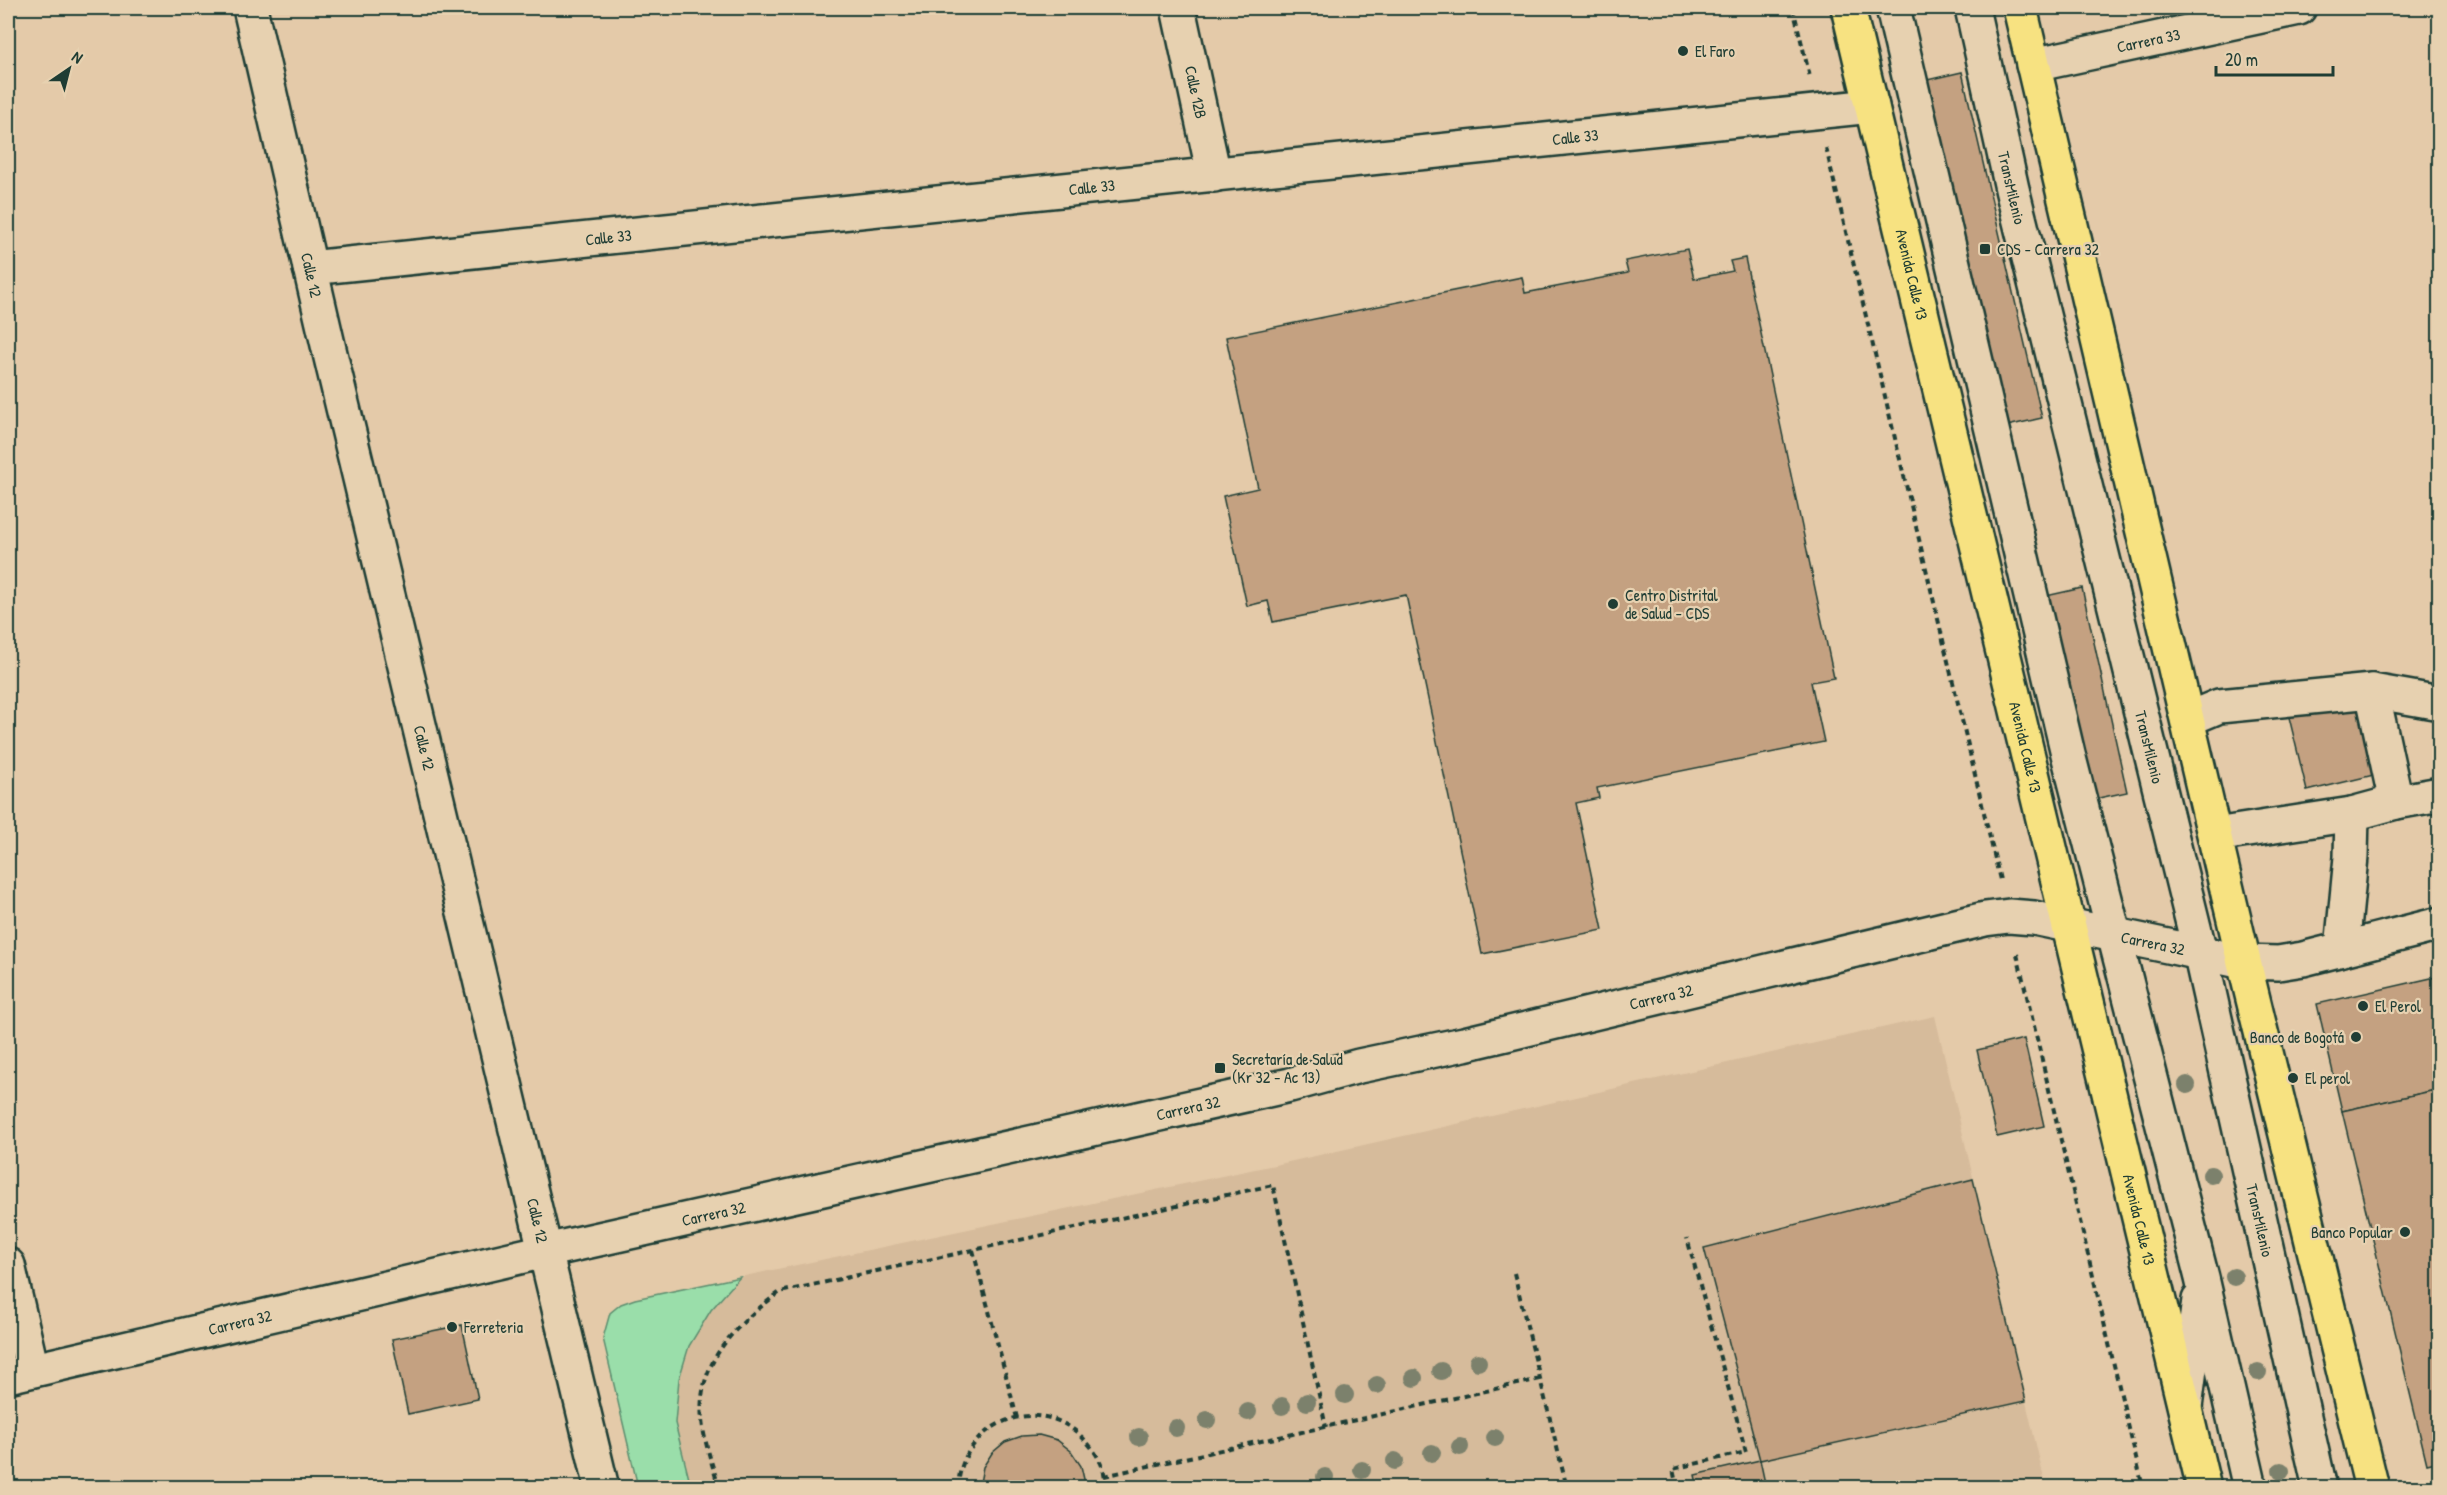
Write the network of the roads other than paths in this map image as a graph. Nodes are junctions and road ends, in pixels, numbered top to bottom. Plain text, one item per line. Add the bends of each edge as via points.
1 (250, 8) edge
2 (1178, 8) edge
3 (1848, 8) edge
4 (1893, 8) edge
5 (1972, 8) edge
6 (2020, 8) edge
7 (2299, 8) edge
8 (2179, 20) edge
9 (2034, 65) junction
10 (1872, 106) junction
11 (1214, 175) junction
12 (310, 267) junction
13 (2372, 691) junction
14 (2439, 703) edge
15 (2188, 719) junction
16 (2439, 794) edge
17 (2396, 802) junction
18 (2352, 814) junction
19 (2215, 835) junction
20 (2068, 924) junction
21 (2439, 924) edge
22 (2114, 934) junction
23 (2342, 949) junction
24 (2200, 952) junction
25 (2244, 962) junction
26 (545, 1251) junction
27 (8, 1265) edge
28 (2202, 1278) junction
29 (20, 1373) edge
30 (2185, 1412) junction
31 (602, 1488) edge
32 (2204, 1488) edge
33 (2250, 1488) edge
34 (2320, 1488) edge
35 (2372, 1488) edge

1 - 12 street, Calle 12
2 - 11 street, Calle 12B
3 - 10 main road, Avenida Calle 13
4 - 22 street
5 - 24 street, TransMilenio via 2012,189
6 - 9 main road
7 - 8 street, Carrera 33
8 - 9 street, Carrera 33
9 - 15 main road
10 - 11 street, Calle 33
10 - 20 main road, Avenida Calle 13
11 - 12 street, Calle 33
12 - 26 street, Calle 12
13 - 14 street
13 - 15 street via 2219,706
13 - 17 street
15 - 19 main road
16 - 17 street
17 - 18 street
18 - 19 street
18 - 23 street
19 - 25 main road
20 - 22 street, Carrera 32
20 - 26 street, Carrera 32 via 2008,916 1985,919 1290,1085
20 - 30 main road, Avenida Calle 13
21 - 23 street, Carrera 32
22 - 24 street, Carrera 32
22 - 28 street
23 - 25 street, Carrera 32 via 2278,963
24 - 25 street, Carrera 32
24 - 34 street, TransMilenio
25 - 35 main road
26 - 29 street, Carrera 32
26 - 31 street, Calle 12
27 - 29 street
28 - 30 street
28 - 33 street
30 - 32 main road, Avenida Calle 13

